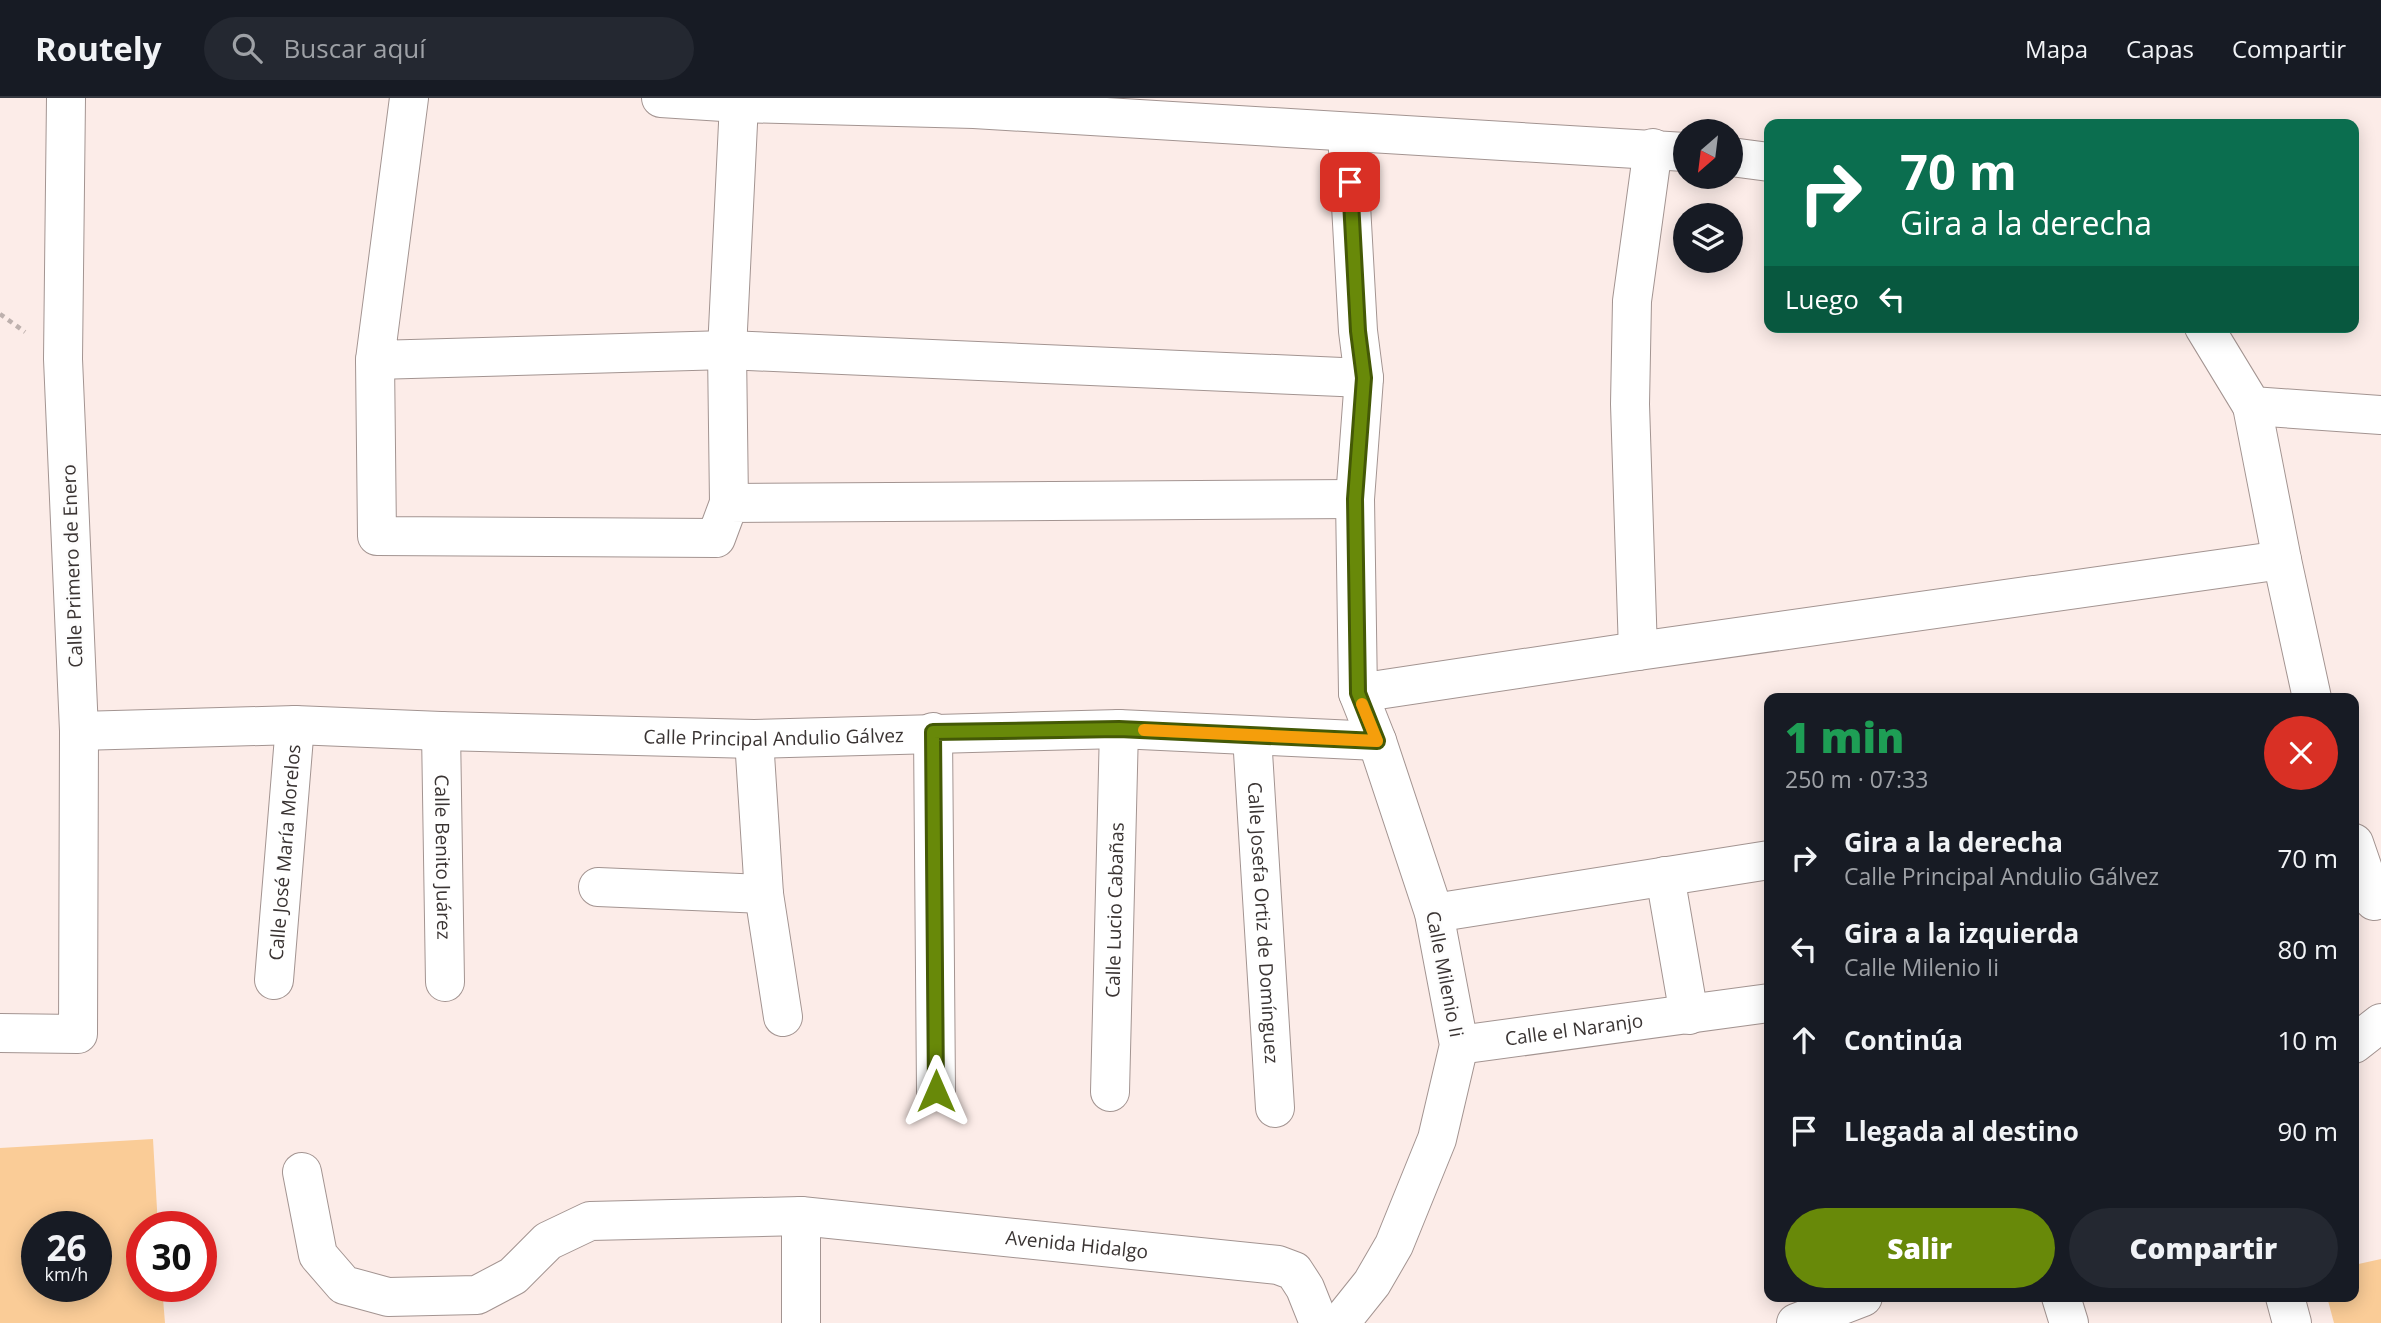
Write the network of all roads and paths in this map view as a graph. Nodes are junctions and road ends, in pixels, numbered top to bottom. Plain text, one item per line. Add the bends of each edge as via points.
1 (66, 98) edge
2 (409, 98) edge
3 (661, 98) edge
4 (739, 103) junction
5 (1347, 133) junction
6 (1669, 150) edge
7 (1743, 159) edge
8 (1764, 161) edge
9 (2208, 333) edge
10 (727, 350) junction
11 (375, 360) junction
12 (1364, 378) junction
13 (2252, 406) junction
14 (2381, 415) edge
15 (1355, 499) junction
16 (729, 503) junction
17 (2282, 560) junction
18 (1638, 650) junction
19 (1358, 693) junction
20 (2311, 693) edge
21 (295, 725) junction
22 (1119, 729) junction
23 (79, 731) junction
24 (441, 732) junction
25 (933, 732) junction
26 (1252, 736) junction
27 (754, 739) junction
28 (1377, 741) junction
29 (1764, 861) edge
30 (2359, 861) edge
31 (1665, 876) junction
32 (598, 887) dead end
33 (764, 894) junction
34 (2370, 902) edge
35 (1434, 913) junction
36 (274, 980) dead end
37 (445, 982) dead end
38 (1764, 1004) edge
39 (1689, 1015) junction
40 (783, 1017) dead end
41 (2381, 1023) edge
42 (0, 1033) edge
43 (2359, 1040) edge
44 (1459, 1045) junction
45 (936, 1091) dead end
46 (1110, 1092) dead end
47 (1275, 1108) dead end
48 (302, 1172) dead end
49 (801, 1216) junction
50 (2063, 1302) edge
51 (2286, 1302) edge
52 (801, 1323) edge
53 (1319, 1323) edge
54 (1340, 1323) edge
55 (2069, 1323) edge
56 (2292, 1323) edge

1 - 23 street, Calle Primero de Enero via 63,359
2 - 11 street
3 - 4 street
4 - 5 street via 975,109
4 - 10 street
5 - 6 street
5 - 12 street
6 - 18 street via 1632,301 1630,404
7 - 8 street
9 - 13 street
10 - 11 street
10 - 12 street
10 - 16 street
11 - 16 street via 377,536 716,538
12 - 15 street
13 - 14 street
13 - 17 street
15 - 16 street
15 - 19 street
17 - 18 street
17 - 20 street
18 - 19 street
19 - 28 street, Calle Milenio Ii
21 - 23 street, Calle Principal Andulio Gálvez
21 - 24 street, Calle Principal Andulio Gálvez
21 - 36 street, Calle José María Morelos
22 - 25 street, Calle Principal Andulio Gálvez
22 - 26 street, Calle Principal Andulio Gálvez
22 - 46 street, Calle Lucio Cabañas
23 - 42 street, Calle Primero de Enero via 78,1034
24 - 27 street, Calle Principal Andulio Gálvez
24 - 37 street, Calle Benito Juárez
25 - 27 street, Calle Principal Andulio Gálvez
25 - 45 street
26 - 28 street, Calle Principal Andulio Gálvez
26 - 47 street, Calle Josefa Ortiz de Domínguez
27 - 33 street
28 - 35 street, Calle Milenio Ii
29 - 31 street
30 - 34 street
31 - 35 street
31 - 39 street
32 - 33 street
33 - 40 street
35 - 44 street, Calle Milenio Ii
38 - 39 street, Calle el Naranjo
39 - 44 street, Calle el Naranjo
41 - 43 street
44 - 54 street, Calle Milenio Ii via 1437,1139 1394,1245 1373,1283
48 - 49 street, Avenida Hidalgo via 318,1255 344,1285 388,1297 477,1295 513,1276 548,1241 590,1221
49 - 52 street
49 - 53 street, Avenida Hidalgo via 1278,1265 1294,1271
50 - 55 street
51 - 56 street

